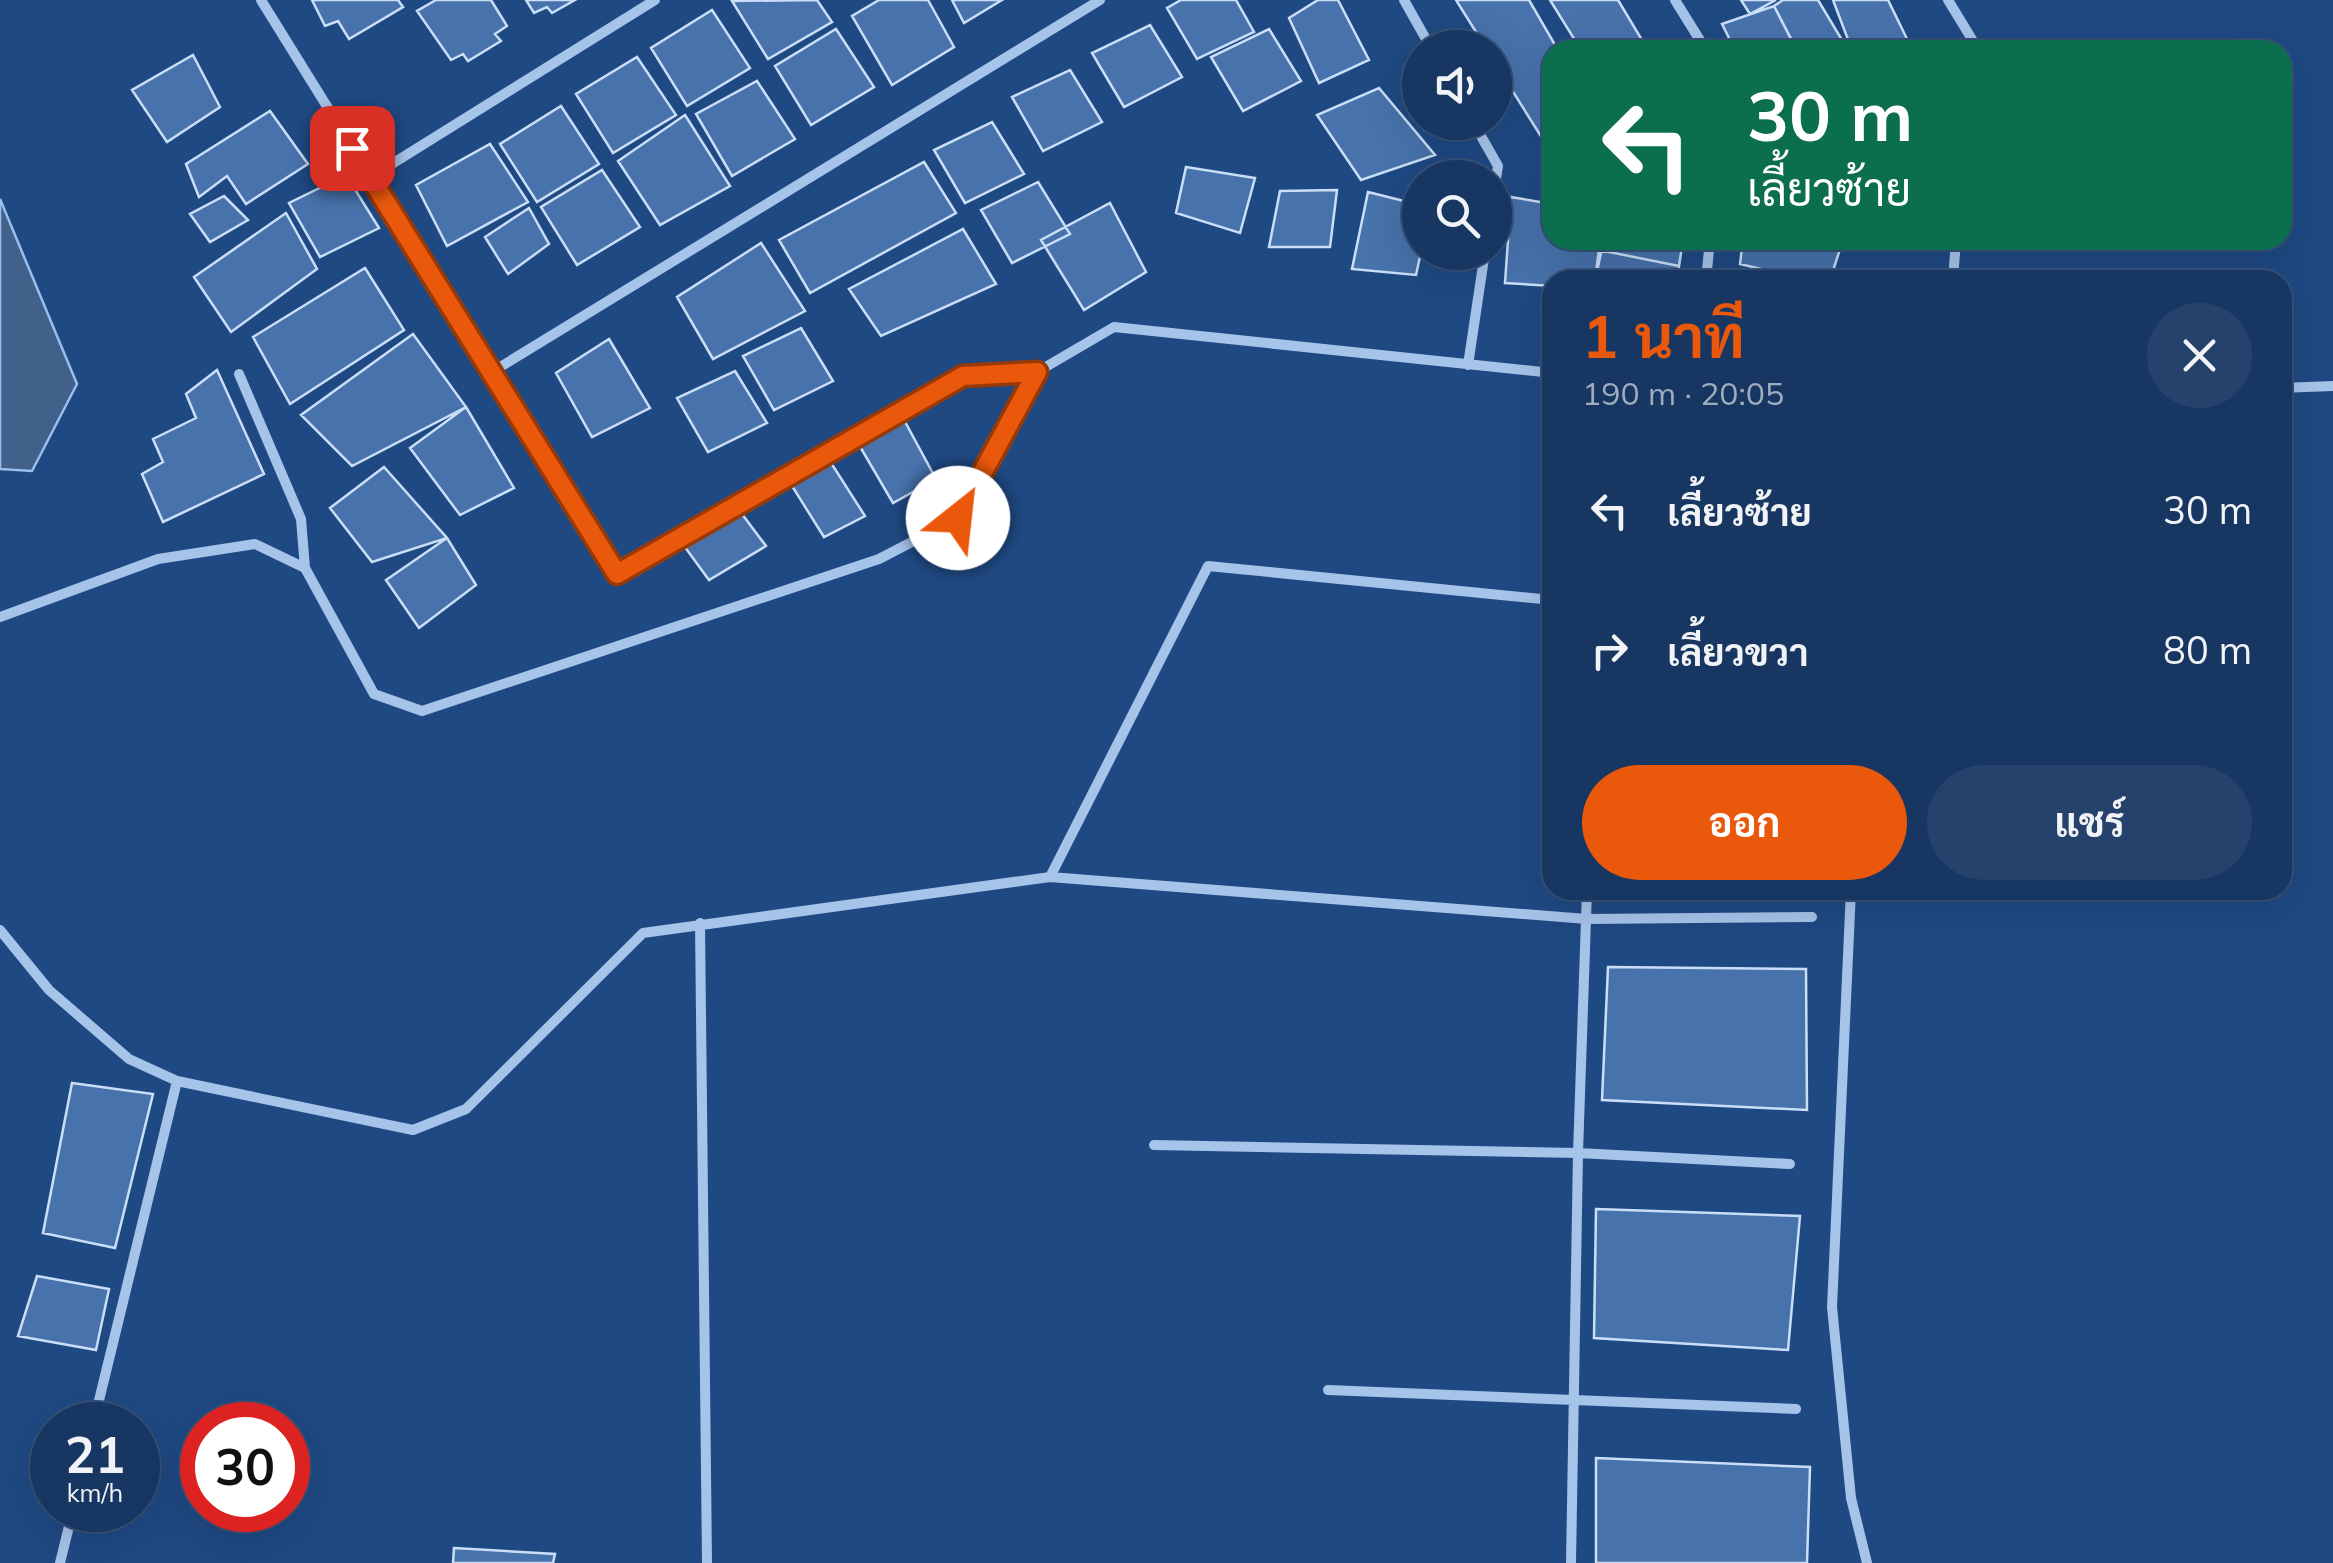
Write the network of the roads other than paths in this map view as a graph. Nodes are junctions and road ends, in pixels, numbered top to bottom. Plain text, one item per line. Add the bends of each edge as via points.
1 (261, 0) edge
2 (655, 0) edge
3 (1100, 0) edge
4 (1404, 0) edge
5 (1675, 0) edge
6 (1948, 0) edge
7 (1421, 30) edge
8 (1700, 40) edge
9 (1972, 40) edge
10 (371, 177) junction
11 (1482, 270) edge
12 (1468, 365) junction
13 (492, 372) junction
14 (1037, 372) junction
15 (1542, 373) edge
16 (239, 374) dead end
17 (2333, 386) edge
18 (2292, 388) edge
19 (305, 568) junction
20 (1542, 599) edge
21 (0, 617) edge
22 (1050, 877) junction
23 (1587, 900) edge
24 (1851, 900) edge
25 (1812, 916) dead end
26 (1587, 920) junction
27 (700, 923) junction
28 (0, 930) edge
29 (177, 1081) junction
30 (1154, 1144) dead end
31 (1578, 1153) junction
32 (1790, 1164) dead end
33 (1328, 1390) dead end
34 (1573, 1401) junction
35 (100, 1402) edge
36 (1796, 1409) dead end
37 (68, 1532) edge
38 (60, 1563) edge
39 (707, 1563) edge
40 (1571, 1563) edge
41 (1868, 1563) edge

1 - 10 street
2 - 10 street
3 - 13 street
4 - 7 street
5 - 8 street
6 - 9 street
10 - 13 street
11 - 12 street
12 - 14 street via 1114,326
12 - 15 street
13 - 14 street via 617,574 963,376
14 - 19 street via 958,518 880,560 422,711 374,694
16 - 19 street via 301,519
17 - 18 street
19 - 21 street via 255,544 178,556
20 - 22 street via 1208,566
22 - 26 street
22 - 27 street
23 - 26 street
24 - 41 street via 1832,1307 1851,1498
25 - 26 street
26 - 31 street
27 - 29 street via 643,934 466,1109 413,1130
27 - 39 street
28 - 29 street via 50,990 129,1059
29 - 35 street
30 - 31 street
31 - 32 street
31 - 34 street
33 - 34 street
34 - 36 street
34 - 40 street
37 - 38 street

